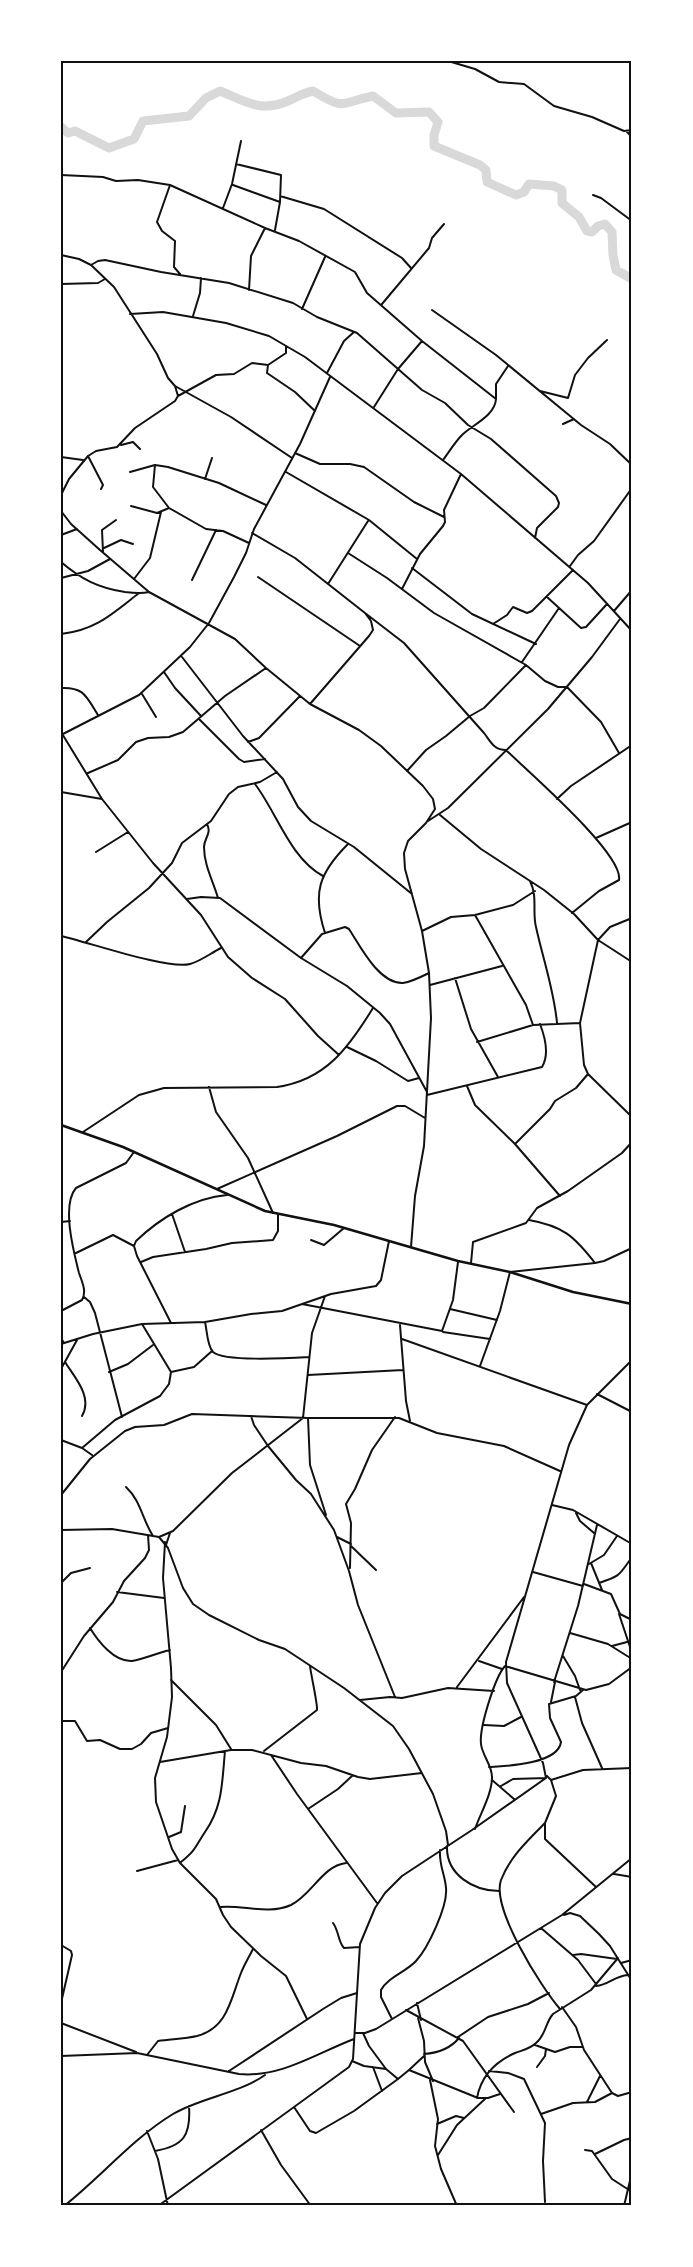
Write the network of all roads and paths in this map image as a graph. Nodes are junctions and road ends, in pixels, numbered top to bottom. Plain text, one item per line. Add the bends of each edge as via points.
1 (448, 61) edge
2 (632, 130) edge
3 (626, 131) junction
4 (632, 137) edge
5 (241, 140) dead end
6 (236, 164) junction
7 (61, 174) edge
8 (232, 184) junction
9 (170, 185) junction
10 (593, 195) dead end
11 (280, 196) junction
12 (280, 202) junction
13 (224, 208) junction
14 (632, 221) edge
15 (444, 224) dead end
16 (264, 228) junction
17 (274, 230) junction
18 (61, 255) edge
19 (325, 257) junction
20 (91, 265) junction
21 (411, 268) junction
22 (180, 274) junction
23 (201, 278) junction
24 (106, 279) junction
25 (61, 284) edge
26 (250, 290) junction
27 (381, 305) junction
28 (302, 309) junction
29 (432, 310) dead end
30 (130, 314) junction
31 (193, 316) junction
32 (354, 332) junction
33 (607, 340) dead end
34 (422, 341) junction
35 (286, 345) junction
36 (268, 365) junction
37 (508, 366) junction
38 (398, 369) junction
39 (327, 373) junction
40 (331, 376) junction
41 (175, 386) junction
42 (538, 390) junction
43 (186, 392) junction
44 (178, 396) junction
45 (496, 399) junction
46 (374, 408) junction
47 (315, 411) junction
48 (574, 419) junction
49 (563, 424) dead end
50 (473, 428) junction
51 (119, 446) junction
52 (140, 449) dead end
53 (295, 453) junction
54 (88, 456) junction
55 (61, 457) edge
56 (212, 458) dead end
57 (292, 458) junction
58 (83, 460) junction
59 (443, 460) junction
60 (155, 465) junction
61 (632, 465) edge
62 (130, 472) dead end
63 (285, 472) junction
64 (461, 474) junction
65 (205, 478) junction
66 (632, 488) edge
67 (101, 489) dead end
68 (61, 495) edge
69 (131, 506) dead end
70 (267, 506) junction
71 (169, 508) junction
72 (61, 512) edge
73 (161, 512) junction
74 (444, 516) junction
75 (116, 520) dead end
76 (369, 520) junction
77 (77, 529) junction
78 (216, 530) junction
79 (252, 534) junction
80 (61, 535) edge
81 (535, 538) junction
82 (249, 543) junction
83 (133, 544) dead end
84 (104, 548) junction
85 (102, 553) junction
86 (348, 553) junction
87 (110, 559) junction
88 (417, 559) junction
89 (61, 562) edge
90 (569, 567) junction
91 (412, 568) junction
92 (573, 570) junction
93 (77, 575) junction
94 (258, 577) dead end
95 (61, 578) edge
96 (134, 579) junction
97 (192, 580) dead end
98 (328, 584) junction
99 (401, 590) junction
100 (632, 590) edge
101 (149, 592) junction
102 (139, 593) junction
103 (547, 597) junction
104 (607, 604) junction
105 (559, 608) junction
106 (614, 611) junction
107 (366, 613) junction
108 (620, 618) junction
109 (209, 623) junction
110 (494, 624) junction
111 (632, 631) edge
112 (61, 634) edge
113 (536, 644) junction
114 (360, 646) junction
115 (181, 656) junction
116 (521, 662) junction
117 (526, 665) junction
118 (266, 668) junction
119 (164, 672) junction
120 (567, 687) junction
121 (61, 688) edge
122 (141, 693) junction
123 (300, 696) junction
124 (217, 701) junction
125 (310, 704) junction
126 (98, 714) junction
127 (156, 717) dead end
128 (200, 717) junction
129 (469, 717) junction
130 (61, 734) edge
131 (248, 742) junction
132 (632, 746) edge
133 (506, 750) junction
134 (619, 753) junction
135 (265, 759) junction
136 (407, 771) junction
137 (278, 772) junction
138 (87, 773) junction
139 (254, 784) junction
140 (61, 792) edge
141 (102, 799) junction
142 (557, 799) junction
143 (439, 814) junction
144 (632, 822) edge
145 (426, 823) junction
146 (207, 824) junction
147 (128, 832) junction
148 (596, 838) junction
149 (348, 844) junction
150 (96, 852) dead end
151 (163, 874) junction
152 (323, 876) junction
153 (529, 879) junction
154 (535, 891) junction
155 (412, 894) junction
156 (218, 898) junction
157 (187, 900) junction
158 (572, 912) junction
159 (474, 915) junction
160 (632, 918) edge
161 (422, 931) junction
162 (324, 933) junction
163 (61, 936) edge
164 (598, 940) junction
165 (86, 942) junction
166 (221, 948) junction
167 (302, 958) junction
168 (632, 962) edge
169 (503, 966) junction
170 (429, 973) junction
171 (455, 978) junction
172 (430, 985) junction
173 (373, 1008) junction
174 (557, 1022) junction
175 (580, 1023) junction
176 (540, 1024) junction
177 (533, 1025) junction
178 (477, 1042) junction
179 (347, 1047) junction
180 (339, 1055) junction
181 (588, 1074) junction
182 (498, 1076) junction
183 (419, 1078) junction
184 (467, 1086) junction
185 (209, 1087) junction
186 (427, 1093) junction
187 (632, 1117) edge
188 (425, 1118) junction
189 (61, 1125) edge
190 (83, 1132) junction
191 (632, 1142) edge
192 (515, 1144) junction
193 (134, 1152) junction
194 (255, 1172) junction
195 (215, 1189) junction
196 (227, 1195) junction
197 (560, 1196) junction
198 (273, 1213) junction
199 (172, 1214) junction
200 (278, 1214) junction
201 (528, 1220) junction
202 (70, 1221) junction
203 (61, 1222) edge
204 (344, 1228) junction
205 (311, 1240) dead end
206 (389, 1240) junction
207 (134, 1246) junction
208 (411, 1247) junction
209 (632, 1248) edge
210 (185, 1252) junction
211 (75, 1254) junction
212 (458, 1261) junction
213 (140, 1262) junction
214 (471, 1263) junction
215 (595, 1263) junction
216 (510, 1272) junction
217 (325, 1296) junction
218 (84, 1297) junction
219 (302, 1304) junction
220 (632, 1304) edge
221 (450, 1309) junction
222 (320, 1310) junction
223 (61, 1311) edge
224 (497, 1320) junction
225 (171, 1322) junction
226 (205, 1322) junction
227 (142, 1324) junction
228 (400, 1324) junction
229 (442, 1331) junction
230 (99, 1333) junction
231 (61, 1338) edge
232 (402, 1339) junction
233 (490, 1339) junction
234 (77, 1340) junction
235 (63, 1344) edge
236 (153, 1344) junction
237 (212, 1351) junction
238 (310, 1357) junction
239 (632, 1360) edge
240 (65, 1362) junction
241 (480, 1366) junction
242 (61, 1369) edge
243 (403, 1370) junction
244 (109, 1372) junction
245 (172, 1372) junction
246 (308, 1375) junction
247 (597, 1394) junction
248 (587, 1405) junction
249 (632, 1412) edge
250 (82, 1416) dead end
251 (251, 1416) junction
252 (122, 1417) junction
253 (395, 1417) junction
254 (303, 1418) junction
255 (308, 1418) junction
256 (410, 1421) junction
257 (61, 1440) edge
258 (268, 1446) junction
259 (82, 1448) junction
260 (93, 1456) junction
261 (560, 1471) junction
262 (126, 1488) dead end
263 (61, 1495) edge
264 (552, 1505) junction
265 (575, 1512) junction
266 (326, 1517) junction
267 (597, 1525) junction
268 (61, 1530) edge
269 (170, 1533) junction
270 (594, 1533) junction
271 (148, 1535) junction
272 (153, 1536) junction
273 (617, 1536) junction
274 (159, 1537) junction
275 (337, 1537) junction
276 (165, 1543) junction
277 (632, 1544) edge
278 (351, 1545) junction
279 (632, 1557) edge
280 (590, 1563) junction
281 (90, 1568) dead end
282 (349, 1570) junction
283 (376, 1570) dead end
284 (533, 1572) junction
285 (61, 1583) edge
286 (599, 1583) junction
287 (583, 1585) junction
288 (602, 1590) junction
289 (117, 1592) junction
290 (525, 1597) junction
291 (165, 1598) junction
292 (619, 1613) junction
293 (632, 1620) edge
294 (90, 1628) junction
295 (570, 1633) junction
296 (628, 1642) junction
297 (612, 1646) junction
298 (170, 1650) junction
299 (632, 1653) edge
300 (563, 1655) junction
301 (632, 1658) edge
302 (478, 1661) junction
303 (310, 1666) junction
304 (505, 1666) junction
305 (632, 1666) edge
306 (503, 1669) junction
307 (61, 1672) edge
308 (171, 1680) junction
309 (554, 1682) junction
310 (457, 1687) junction
311 (581, 1690) junction
312 (494, 1691) junction
313 (395, 1697) junction
314 (575, 1697) junction
315 (360, 1700) junction
316 (551, 1702) junction
317 (522, 1716) junction
318 (61, 1721) edge
319 (484, 1725) junction
320 (168, 1727) junction
321 (231, 1750) junction
322 (225, 1751) junction
323 (263, 1751) junction
324 (271, 1755) junction
325 (541, 1760) junction
326 (159, 1762) junction
327 (489, 1767) junction
328 (602, 1768) junction
329 (632, 1768) edge
330 (422, 1773) junction
331 (353, 1776) junction
332 (546, 1777) junction
333 (492, 1780) junction
334 (551, 1780) junction
335 (501, 1786) junction
336 (516, 1800) junction
337 (185, 1806) dead end
338 (308, 1809) junction
339 (545, 1823) junction
340 (475, 1828) junction
341 (168, 1837) junction
342 (447, 1846) junction
343 (440, 1850) junction
344 (632, 1858) edge
345 (179, 1862) junction
346 (346, 1863) junction
347 (137, 1871) dead end
348 (613, 1874) junction
349 (632, 1876) edge
350 (596, 1887) junction
351 (499, 1891) junction
352 (377, 1905) junction
353 (220, 1907) junction
354 (562, 1915) junction
355 (333, 1923) dead end
356 (541, 1928) junction
357 (518, 1943) junction
358 (61, 1945) edge
359 (360, 1946) junction
360 (253, 1948) junction
361 (573, 1955) junction
362 (617, 1959) junction
363 (632, 1960) edge
364 (621, 1963) junction
365 (629, 1975) edge
366 (632, 1981) edge
367 (596, 1985) junction
368 (357, 1993) junction
369 (549, 1993) junction
370 (61, 2003) edge
371 (418, 2003) junction
372 (561, 2008) junction
373 (406, 2010) junction
374 (418, 2018) junction
375 (392, 2019) junction
376 (307, 2020) junction
377 (421, 2020) junction
378 (61, 2023) edge
379 (354, 2033) junction
380 (363, 2033) junction
381 (458, 2038) junction
382 (354, 2039) junction
383 (535, 2045) junction
384 (583, 2046) junction
385 (546, 2049) junction
386 (137, 2053) junction
387 (424, 2055) junction
388 (61, 2056) edge
389 (147, 2056) junction
390 (352, 2061) junction
391 (373, 2067) junction
392 (537, 2067) dead end
393 (386, 2069) junction
394 (409, 2070) junction
395 (489, 2071) junction
396 (228, 2072) junction
397 (267, 2073) junction
398 (486, 2073) junction
399 (600, 2076) junction
400 (398, 2079) junction
401 (432, 2080) junction
402 (382, 2091) junction
403 (632, 2092) edge
404 (612, 2093) junction
405 (500, 2094) junction
406 (477, 2098) junction
407 (486, 2098) junction
408 (587, 2102) junction
409 (189, 2106) junction
410 (294, 2107) junction
411 (514, 2112) dead end
412 (541, 2114) junction
413 (464, 2118) junction
414 (437, 2124) junction
415 (261, 2130) junction
416 (147, 2132) junction
417 (632, 2139) edge
418 (585, 2150) dead end
419 (155, 2151) junction
420 (595, 2155) junction
421 (437, 2156) junction
422 (632, 2172) edge
423 (629, 2190) junction
424 (167, 2199) junction
425 (545, 2202) dead end
426 (64, 2206) edge
427 (158, 2206) edge
428 (168, 2206) edge
429 (311, 2206) edge
430 (456, 2206) edge
431 (624, 2206) edge

1 - 3 street via 475,69 499,82 524,84 554,106
2 - 3 street
3 - 4 street
5 - 6 street
6 - 8 street
6 - 11 street via 279,174
7 - 9 street
8 - 12 street
8 - 13 street
9 - 13 street
9 - 22 street via 157,222 162,231 176,241 174,266
10 - 14 street
11 - 12 street
11 - 21 street via 328,211 402,258
12 - 17 street
13 - 16 street
15 - 21 street
16 - 17 street
16 - 26 street via 251,256
17 - 19 street
18 - 20 street
19 - 27 street via 355,272 365,291
19 - 28 street
20 - 22 street via 102,260
20 - 24 street
21 - 27 street
22 - 23 street
23 - 26 street
23 - 31 street
24 - 25 street via 98,283
24 - 30 street
26 - 28 street
27 - 34 street
28 - 32 street
29 - 37 street
30 - 31 street via 163,312
30 - 41 street
31 - 35 street via 226,322
32 - 38 street
32 - 39 street via 344,341
33 - 42 street via 576,375 568,398
34 - 38 street
34 - 45 street
35 - 36 street via 286,353
35 - 39 street
36 - 43 street via 250,363 234,374 216,375
36 - 47 street via 269,374
37 - 42 street
37 - 45 street via 496,384
38 - 46 street
38 - 50 street
39 - 40 street
40 - 46 street
40 - 47 street
41 - 43 street
41 - 44 street
42 - 48 street
43 - 44 street
43 - 57 street via 231,417
44 - 51 street via 135,428
45 - 50 street via 485,417
46 - 59 street
47 - 53 street
48 - 49 street
48 - 61 street via 610,444
50 - 59 street via 462,436
50 - 81 street via 558,498 558,507 537,528
51 - 52 street via 133,442
51 - 54 street
53 - 57 street
53 - 74 street via 320,464 364,467 414,502
54 - 58 street
54 - 67 street via 103,486
55 - 58 street
56 - 65 street
57 - 63 street
58 - 68 street
59 - 64 street
60 - 62 street
60 - 65 street
60 - 71 street via 153,487
63 - 70 street
63 - 76 street
64 - 74 street via 446,503
64 - 81 street
65 - 70 street
66 - 90 street via 594,541
69 - 73 street
70 - 79 street
71 - 73 street
71 - 78 street via 200,526
72 - 77 street
73 - 96 street via 152,551
74 - 88 street via 444,526
75 - 84 street via 102,530
76 - 86 street
76 - 88 street
77 - 80 street
77 - 85 street
78 - 82 street
78 - 97 street
79 - 82 street
79 - 98 street via 295,558
81 - 90 street
82 - 109 street
83 - 84 street via 121,540
84 - 85 street
85 - 87 street
86 - 98 street
86 - 99 street
87 - 93 street
87 - 96 street
88 - 91 street
89 - 93 street
90 - 92 street
91 - 99 street
91 - 110 street via 472,614
92 - 103 street
92 - 104 street
93 - 95 street
93 - 102 street via 96,586
94 - 114 street
96 - 101 street
98 - 107 street
99 - 116 street via 434,613
100 - 106 street
101 - 102 street
101 - 109 street
102 - 112 street via 94,626
103 - 105 street
103 - 110 street via 530,612 513,607 507,616
104 - 105 street via 583,628
104 - 106 street
105 - 113 street
106 - 108 street
107 - 114 street via 373,630
107 - 129 street via 404,643
108 - 111 street
108 - 120 street
109 - 115 street
109 - 118 street via 235,639
110 - 113 street
113 - 116 street
114 - 125 street
115 - 119 street
115 - 124 street
116 - 117 street
117 - 120 street via 552,686
117 - 129 street via 484,708
118 - 123 street
118 - 124 street
119 - 122 street
119 - 128 street
120 - 133 street
120 - 134 street via 601,722
121 - 126 street via 80,690
122 - 126 street
122 - 127 street
123 - 125 street
123 - 131 street via 259,738
124 - 128 street
124 - 131 street
125 - 136 street via 359,730
126 - 130 street
128 - 135 street via 239,759 251,762
128 - 138 street via 177,735 136,742 118,760
129 - 133 street via 495,748
129 - 136 street via 426,750
130 - 138 street
131 - 135 street
132 - 134 street
133 - 142 street
133 - 143 street
134 - 142 street
135 - 137 street
136 - 145 street via 435,802 435,809
137 - 139 street
137 - 149 street via 298,807 311,821
138 - 141 street
139 - 146 street via 238,787 229,794
139 - 152 street via 303,859
140 - 141 street
141 - 147 street
142 - 148 street
143 - 145 street
143 - 153 street via 481,849
144 - 148 street
145 - 155 street via 408,841 404,853
146 - 151 street via 182,843
146 - 156 street via 210,831 204,846 209,876
147 - 150 street
147 - 151 street
148 - 158 street via 620,878
149 - 152 street
149 - 155 street
151 - 157 street
151 - 165 street
152 - 162 street via 319,901
153 - 154 street
153 - 158 street
154 - 159 street via 513,906
154 - 174 street via 535,922
155 - 161 street
156 - 157 street
156 - 167 street
157 - 166 street via 205,920
158 - 164 street
159 - 161 street via 448,917
159 - 169 street
160 - 164 street via 610,927
161 - 170 street
162 - 167 street
162 - 170 street via 342,927 349,929 370,962 394,982 403,983
163 - 165 street
164 - 168 street
164 - 175 street
165 - 166 street via 145,958 189,965
166 - 180 street via 246,973 284,999
167 - 173 street via 341,982
169 - 171 street
169 - 177 street via 526,1005
170 - 172 street
171 - 172 street
171 - 178 street via 466,1018
172 - 186 street
173 - 179 street
173 - 183 street via 397,1036
174 - 175 street
174 - 176 street
175 - 181 street via 584,1065
176 - 177 street
176 - 182 street via 546,1043 542,1067
177 - 178 street
178 - 182 street
179 - 180 street
179 - 183 street via 408,1081
180 - 185 street via 308,1078 291,1085
181 - 187 street
181 - 192 street via 576,1088 554,1103
182 - 184 street
183 - 186 street
184 - 186 street
184 - 192 street via 475,1105
185 - 190 street via 148,1091
185 - 194 street via 216,1112
186 - 188 street
188 - 194 street via 405,1106 397,1106
188 - 208 street
189 - 190 street
190 - 193 street
191 - 197 street via 622,1153
192 - 197 street
193 - 195 street
193 - 202 street via 126,1163 76,1188 70,1198
194 - 195 street
194 - 198 street
195 - 196 street
196 - 198 street
196 - 199 street via 204,1199
197 - 201 street via 537,1208
198 - 200 street
199 - 207 street via 141,1236
199 - 210 street
200 - 204 street
200 - 210 street via 278,1231 273,1240 232,1243
201 - 214 street via 474,1242
201 - 215 street via 557,1227 580,1244
202 - 203 street
202 - 211 street
204 - 205 street via 324,1245
204 - 206 street
206 - 208 street
206 - 217 street via 378,1284
207 - 211 street via 113,1235
207 - 213 street
208 - 212 street
209 - 215 street
210 - 213 street
211 - 218 street
212 - 214 street
212 - 221 street
213 - 225 street
214 - 216 street
215 - 216 street
216 - 220 street via 573,1292
216 - 224 street
217 - 219 street
217 - 222 street
218 - 223 street
218 - 230 street via 94,1310
219 - 222 street
219 - 226 street via 286,1310
221 - 224 street
221 - 229 street
222 - 228 street
222 - 238 street via 312,1333
224 - 233 street
225 - 226 street
225 - 227 street
226 - 237 street
227 - 230 street
227 - 236 street
228 - 229 street
228 - 232 street
229 - 233 street
230 - 234 street
230 - 244 street
231 - 235 street
232 - 241 street
232 - 243 street
233 - 241 street
234 - 235 street
234 - 240 street
236 - 244 street via 128,1364
236 - 245 street
237 - 238 street via 254,1359
237 - 245 street via 196,1366
238 - 246 street
239 - 247 street
240 - 242 street
240 - 250 street via 84,1396
241 - 248 street
243 - 246 street
243 - 256 street
244 - 252 street
245 - 252 street via 169,1384 160,1396
246 - 254 street
247 - 248 street
247 - 249 street
248 - 261 street
251 - 254 street
251 - 258 street
251 - 260 street via 192,1414 164,1425 135,1427
252 - 259 street
253 - 255 street
253 - 256 street
253 - 278 street via 372,1450 346,1504 351,1523
254 - 255 street
254 - 258 street
255 - 266 street via 310,1465
256 - 261 street via 437,1433 504,1446
257 - 259 street
258 - 266 street via 311,1494
258 - 269 street via 232,1473
259 - 260 street
260 - 263 street
261 - 264 street
262 - 272 street via 139,1503 143,1520
264 - 265 street
264 - 284 street
265 - 267 street
265 - 270 street via 580,1522
266 - 275 street
267 - 270 street
267 - 273 street
268 - 271 street via 112,1529
269 - 274 street
269 - 276 street
270 - 280 street
271 - 272 street
271 - 289 street via 147,1555
272 - 274 street
273 - 277 street
273 - 280 street via 604,1555
274 - 276 street
275 - 278 street
275 - 282 street
276 - 291 street
276 - 303 street via 193,1604 259,1640 285,1649
278 - 282 street
278 - 283 street
279 - 286 street via 620,1574
280 - 286 street
280 - 287 street
281 - 285 street via 71,1573
282 - 313 street via 358,1605
284 - 287 street
284 - 290 street
286 - 288 street
287 - 288 street
287 - 295 street
288 - 292 street via 613,1596
289 - 291 street
289 - 294 street via 106,1613
290 - 302 street
290 - 304 street
291 - 298 street
292 - 293 street
292 - 296 street
294 - 298 street via 104,1646 124,1660
294 - 307 street
295 - 297 street
295 - 300 street
296 - 297 street
296 - 299 street
297 - 301 street
298 - 308 street
300 - 309 street
300 - 311 street
302 - 306 street
302 - 310 street
303 - 315 street
303 - 323 street via 318,1708
304 - 306 street
304 - 309 street
304 - 317 street via 507,1683
305 - 311 street via 610,1684
306 - 312 street
308 - 320 street
308 - 321 street via 216,1725
309 - 311 street
309 - 316 street
310 - 312 street
310 - 313 street
311 - 314 street
312 - 319 street
313 - 315 street
314 - 316 street
314 - 328 street via 582,1723
315 - 330 street via 393,1726
316 - 325 street via 548,1707 550,1718 561,1746
317 - 319 street via 504,1726
317 - 325 street
318 - 320 street via 75,1722 88,1741 100,1740 120,1750 132,1749 156,1730
319 - 327 street via 481,1746
320 - 326 street
321 - 322 street
321 - 323 street
322 - 326 street
322 - 345 street via 220,1804 213,1822 197,1848
323 - 324 street
324 - 331 street via 326,1766
324 - 338 street
325 - 327 street
325 - 332 street
326 - 341 street via 154,1790
327 - 333 street
328 - 329 street
328 - 334 street
330 - 331 street via 370,1779
330 - 342 street via 442,1816
331 - 338 street
332 - 334 street
332 - 335 street via 513,1779
332 - 336 street
333 - 335 street
333 - 340 street
334 - 339 street via 556,1796
335 - 336 street
336 - 340 street
337 - 341 street via 181,1832
338 - 346 street
339 - 350 street via 546,1842
339 - 351 street via 519,1850 501,1881
340 - 342 street
341 - 345 street
342 - 343 street
342 - 351 street via 449,1860 467,1883 482,1890
343 - 352 street via 402,1876
343 - 375 street via 440,1869 446,1888 443,1910 420,1956 381,1990
344 - 348 street
345 - 347 street
345 - 353 street
346 - 352 street
346 - 353 street via 327,1872 299,1900 283,1908
348 - 349 street
348 - 350 street
350 - 354 street
351 - 357 street via 501,1905
352 - 359 street
353 - 360 street via 225,1919
354 - 356 street
354 - 362 street via 580,1916 610,1946
355 - 359 street via 340,1934 342,1946
356 - 357 street
356 - 361 street
357 - 369 street
357 - 371 street
358 - 370 street via 72,1955
359 - 368 street
360 - 376 street via 286,1976
360 - 389 street via 240,1974 229,2010 218,2024 197,2036 158,2041
361 - 362 street
361 - 367 street
362 - 364 street
362 - 367 street
363 - 364 street
364 - 365 street
365 - 366 street
365 - 367 street
367 - 372 street
368 - 376 street via 341,1998
368 - 379 street
369 - 372 street
369 - 381 street via 528,2004 488,2017
371 - 373 street
371 - 377 street
372 - 383 street via 549,2018 545,2032
372 - 384 street via 576,2027
373 - 374 street
373 - 375 street
374 - 377 street
374 - 387 street
375 - 380 street
376 - 396 street
377 - 381 street
378 - 386 street
379 - 380 street
379 - 382 street
380 - 393 street
381 - 387 street via 452,2046 440,2052
381 - 398 street
382 - 390 street
382 - 397 street via 291,2067
383 - 385 street
383 - 395 street
384 - 385 street via 559,2052
384 - 399 street
385 - 392 street
386 - 388 street
386 - 389 street
387 - 394 street
387 - 401 street
389 - 396 street
390 - 391 street
390 - 410 street via 345,2072
391 - 393 street
391 - 402 street
393 - 400 street
394 - 400 street
394 - 401 street
395 - 398 street
395 - 412 street via 524,2079
396 - 397 street via 246,2075
397 - 409 street
398 - 405 street
398 - 406 street via 479,2085
399 - 404 street
399 - 408 street
400 - 402 street
401 - 406 street
401 - 414 street
402 - 410 street via 335,2124 316,2133 310,2132
403 - 404 street via 618,2096
404 - 408 street via 595,2102
405 - 407 street
405 - 411 street
406 - 407 street
407 - 413 street
408 - 412 street via 572,2103
409 - 416 street
409 - 419 street via 186,2137 177,2144
410 - 415 street
412 - 425 street via 546,2128 543,2147
413 - 414 street via 458,2115
413 - 421 street
414 - 421 street via 434,2141
415 - 424 street
415 - 429 street via 281,2165
416 - 419 street
416 - 426 street
417 - 420 street
418 - 420 street
419 - 424 street
420 - 423 street via 612,2179
421 - 430 street
422 - 423 street
423 - 431 street
424 - 427 street
424 - 428 street

